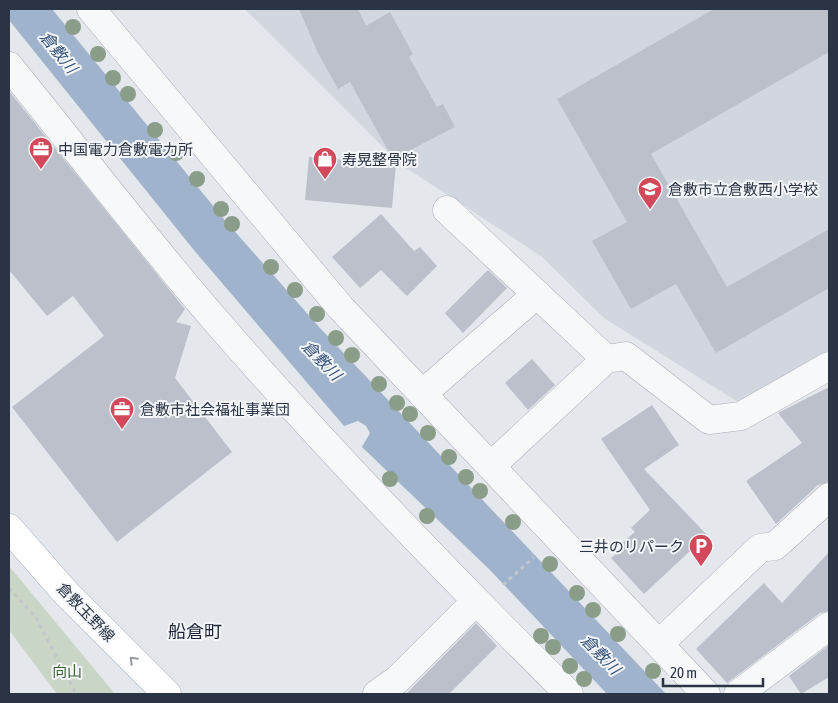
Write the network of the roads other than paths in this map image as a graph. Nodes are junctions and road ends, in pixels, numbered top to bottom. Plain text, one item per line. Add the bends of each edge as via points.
1 (91, 9) edge
2 (9, 66) edge
3 (447, 210) dead end
4 (537, 294) junction
5 (606, 360) junction
6 (829, 366) edge
7 (422, 394) junction
8 (491, 466) junction
9 (829, 497) edge
10 (9, 528) edge
11 (487, 595) junction
12 (829, 626) edge
13 (658, 644) junction
14 (395, 690) edge
15 (168, 694) edge
16 (569, 694) edge
17 (706, 694) edge
18 (738, 694) edge

1 - 7 street via 335,300
2 - 11 street via 216,321 284,397
3 - 4 street
4 - 5 street
4 - 7 street
5 - 6 street via 626,356 709,420 742,416
5 - 8 street
7 - 8 street
8 - 13 street
9 - 13 street via 775,546 760,548
15 -> 10 main road, 倉敷玉野線 via 66,593
11 - 14 street
11 - 16 street
12 - 18 street
13 - 17 street

